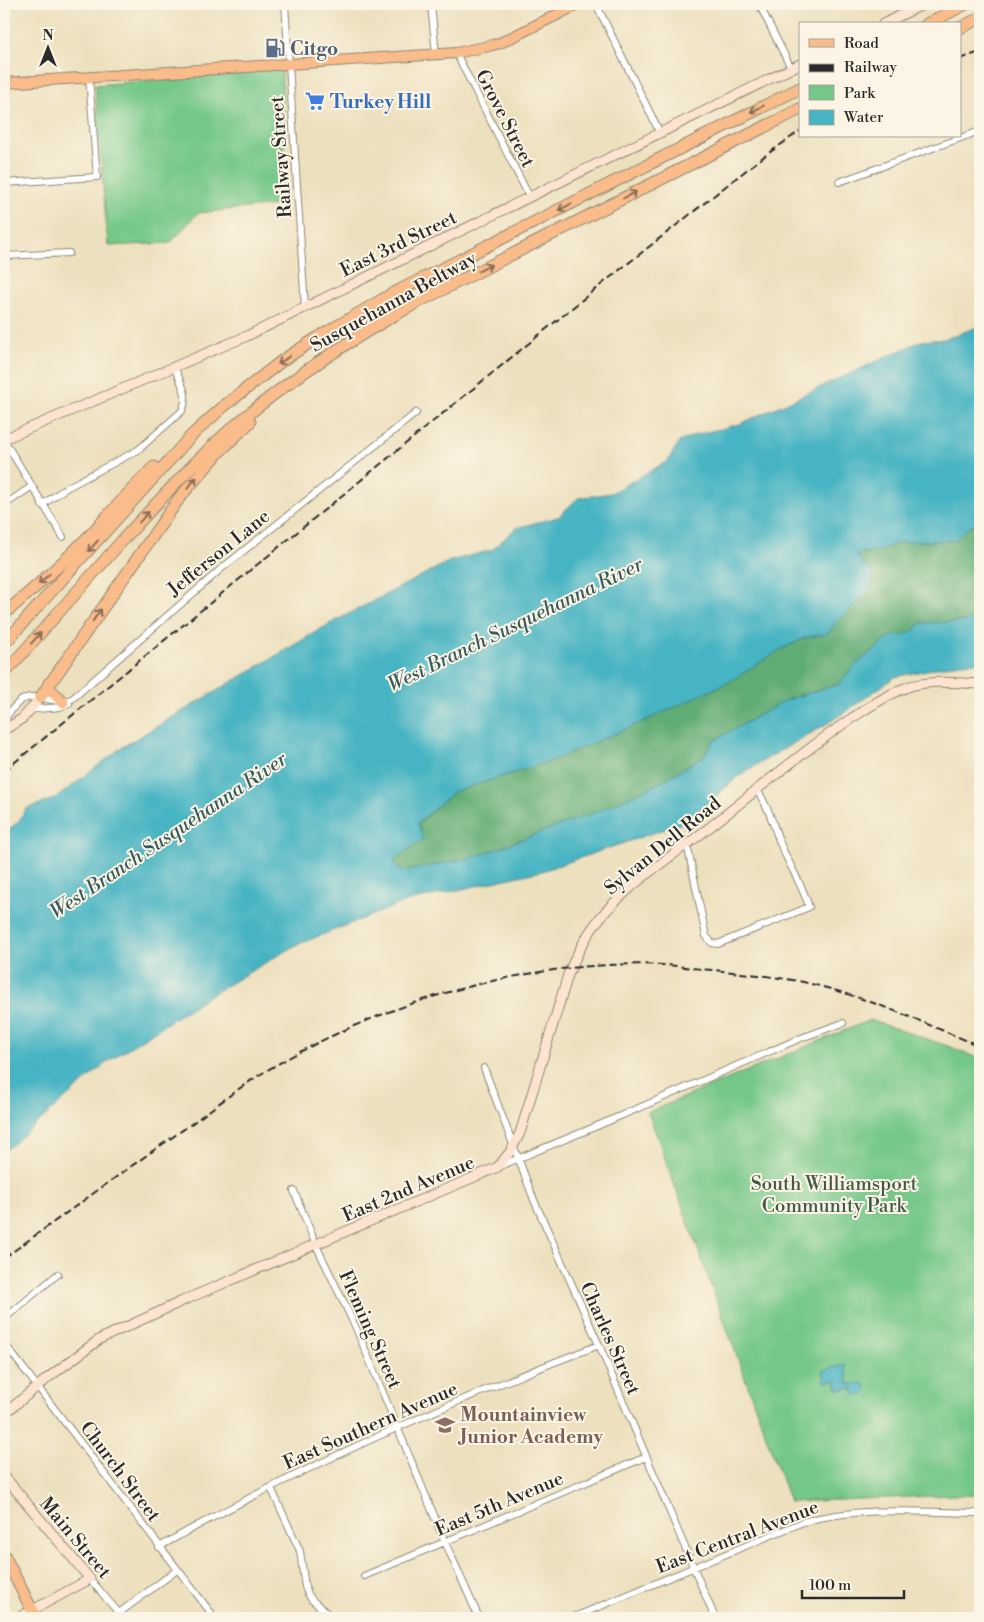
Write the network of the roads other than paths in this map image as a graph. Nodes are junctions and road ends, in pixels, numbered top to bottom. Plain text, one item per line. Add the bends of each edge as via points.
1 (285, 4) edge
2 (431, 4) edge
3 (579, 4) edge
4 (596, 4) edge
5 (760, 4) edge
6 (924, 4) edge
7 (966, 4) edge
8 (980, 20) edge
9 (887, 22) edge
10 (931, 22) edge
11 (962, 28) edge
12 (456, 53) junction
13 (436, 55) junction
14 (289, 64) junction
15 (796, 66) edge
16 (89, 77) junction
17 (4, 83) edge
18 (799, 89) edge
19 (799, 110) edge
20 (980, 131) edge
21 (660, 133) junction
22 (961, 138) edge
23 (962, 138) edge
24 (839, 182) dead end
25 (4, 183) edge
26 (529, 196) junction
27 (69, 252) dead end
28 (4, 256) edge
29 (305, 307) junction
30 (345, 344) junction
31 (174, 367) junction
32 (416, 413) dead end
33 (192, 435) junction
34 (4, 439) edge
35 (31, 487) junction
36 (4, 505) edge
37 (42, 505) junction
38 (63, 537) dead end
39 (4, 614) edge
40 (4, 644) edge
41 (4, 674) edge
42 (49, 683) junction
43 (980, 684) edge
44 (40, 698) junction
45 (67, 700) junction
46 (31, 710) junction
47 (4, 719) edge
48 (4, 730) edge
49 (757, 790) junction
50 (687, 844) junction
51 (843, 1023) dead end
52 (484, 1068) dead end
53 (514, 1145) junction
54 (518, 1159) junction
55 (498, 1167) junction
56 (294, 1191) dead end
57 (316, 1245) junction
58 (58, 1274) dead end
59 (4, 1319) edge
60 (4, 1343) edge
61 (599, 1345) junction
62 (37, 1386) junction
63 (4, 1414) edge
64 (399, 1428) junction
65 (646, 1457) junction
66 (4, 1476) edge
67 (271, 1488) junction
68 (980, 1512) edge
69 (445, 1542) junction
70 (159, 1547) junction
71 (4, 1555) edge
72 (693, 1568) junction
73 (177, 1570) junction
74 (364, 1576) dead end
75 (90, 1579) junction
76 (34, 1614) edge
77 (328, 1614) dead end
78 (121, 1615) edge
79 (18, 1618) edge
80 (215, 1618) edge
81 (479, 1618) edge
82 (572, 1618) edge
83 (714, 1618) edge

1 - 14 street, Railway Street
2 - 13 street
3 - 12 main road via 500,43
4 - 21 street
5 - 15 street
6 - 9 street
7 - 10 highway
8 - 11 highway
12 - 13 main road
12 - 26 street, Grove Street
13 - 14 main road
14 - 16 main road
14 - 29 street, Railway Street
15 - 21 street, East 3rd Street
16 - 17 main road
16 - 25 street via 97,177
18 -> 33 highway, Susquehanna Beltway via 390,295 284,360
30 -> 19 highway, Susquehanna Beltway via 424,299
20 - 23 street
21 - 26 street, East 3rd Street
22 - 24 street
26 - 29 street, East 3rd Street
27 - 28 street
29 - 31 street, East 3rd Street via 224,347
41 -> 30 highway, Susquehanna Beltway via 202,456 268,398
42 -> 30 highway via 201,471 252,421
31 - 34 street, East 3rd Street
31 - 37 street via 185,390 183,409 138,450 66,488
32 - 45 street, Jefferson Lane via 221,569
33 -> 39 highway via 164,458 84,541
33 -> 40 highway, Susquehanna Beltway
34 - 35 street
35 - 36 street
35 - 37 street
37 - 38 street
42 - 44 highway
42 - 45 highway via 50,689
43 - 49 street, Sylvan Dell Road via 928,683 904,688 837,728
44 - 45 street
44 - 46 street
44 - 47 street via 24,698
45 - 46 street, Jefferson Lane via 69,704 62,707
46 - 48 street
49 - 50 street, Sylvan Dell Road
49 - 50 street via 767,806 780,844 809,907 714,944 706,936
50 - 53 street, Sylvan Dell Road via 612,905 589,933 568,975 526,1116
51 - 54 street, East 2nd Avenue
52 - 53 street, Charles Street
53 - 54 street, Charles Street
53 - 55 street, Sylvan Dell Road
54 - 55 street, East 2nd Avenue
54 - 61 street, Charles Street
55 - 57 street, East 2nd Avenue
56 - 57 street, Fleming Street
57 - 62 street, East 2nd Avenue via 107,1335
57 - 64 street, Fleming Street
58 - 59 street
60 - 62 street, Church Street
61 - 64 street, East Southern Avenue
61 - 65 street, Charles Street
62 - 63 street, East 2nd Avenue
62 - 70 street, Church Street
64 - 67 street, East Southern Avenue
64 - 69 street, Fleming Street
65 - 69 street, East 5th Avenue
65 - 72 street, Charles Street
66 - 75 street, Main Street
67 - 70 street, East Southern Avenue
67 - 77 street via 300,1551 308,1594
68 - 72 street, East Central Avenue via 868,1512 821,1517
69 - 74 street, East 5th Avenue
69 - 81 street, Fleming Street
70 - 73 street, Church Street
71 - 76 highway
72 - 82 street, East Central Avenue
72 - 83 street, Charles Street
73 - 78 street
73 - 80 street, Church Street
75 - 76 street
75 - 78 street, Main Street
76 - 79 street

